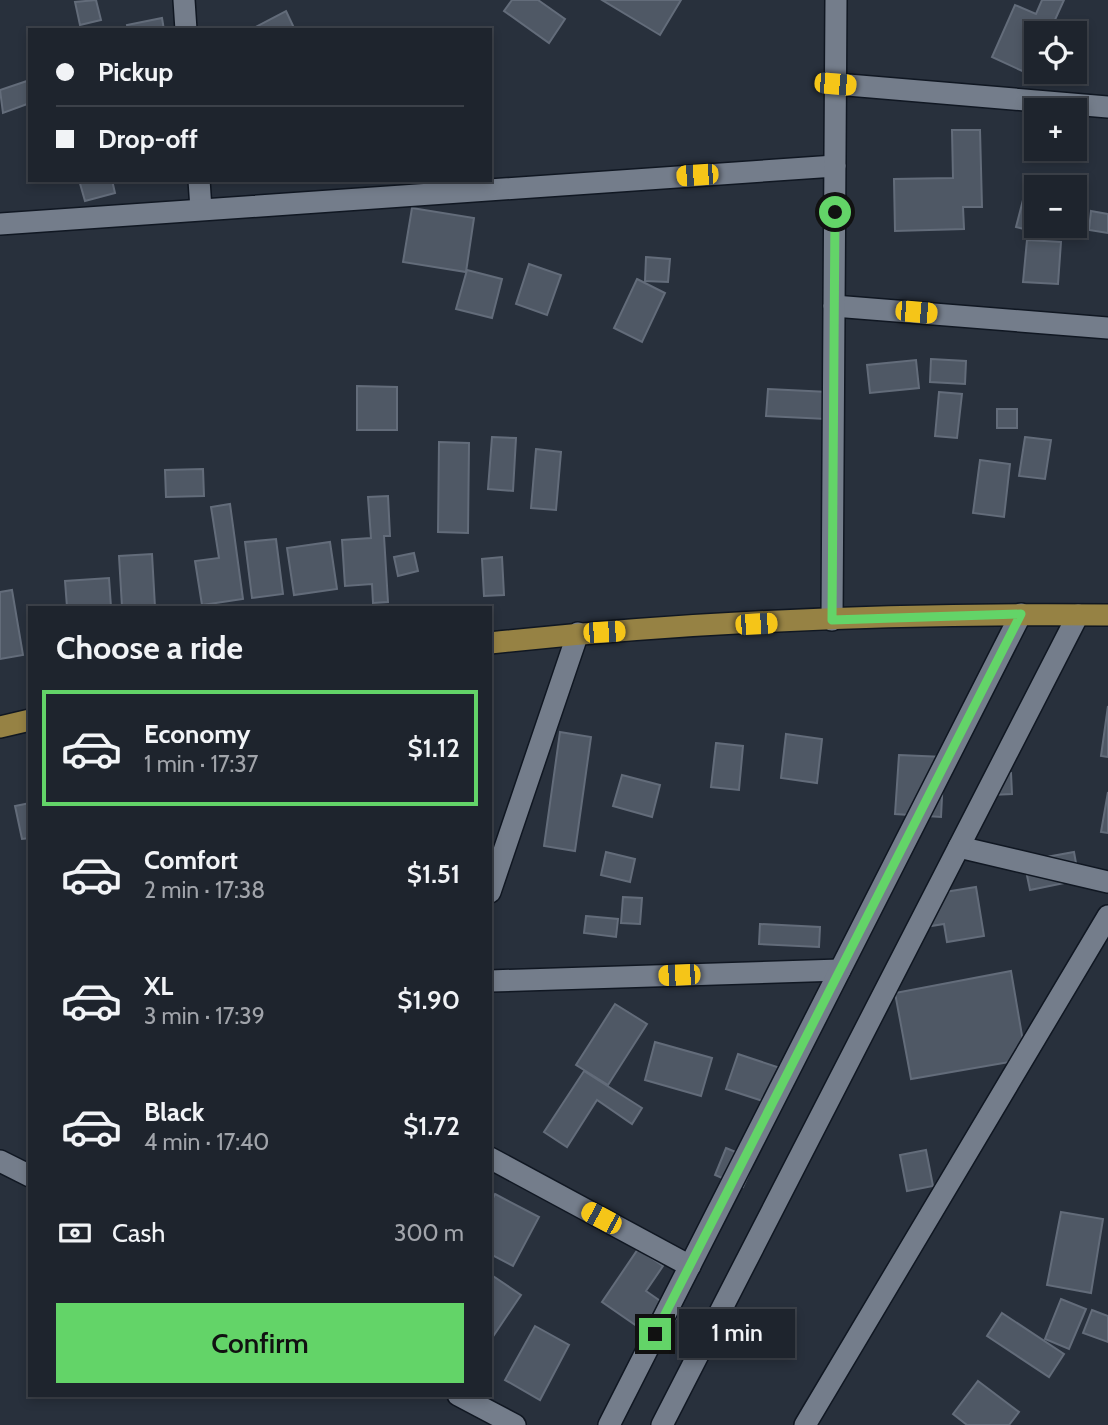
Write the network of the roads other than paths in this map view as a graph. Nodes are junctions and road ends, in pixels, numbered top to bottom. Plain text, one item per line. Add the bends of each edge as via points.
1 (184, 0) edge
2 (836, 0) edge
3 (186, 28) edge
4 (835, 84) junction
5 (1108, 107) edge
6 (835, 166) junction
7 (199, 182) edge
8 (201, 209) junction
9 (0, 224) edge
10 (834, 306) junction
11 (1108, 328) edge
12 (1021, 614) junction
13 (1077, 615) junction
14 (1108, 615) edge
15 (832, 620) junction
16 (578, 634) junction
17 (492, 643) edge
18 (28, 720) edge
19 (0, 727) edge
20 (958, 847) junction
21 (1108, 882) edge
22 (492, 886) edge
23 (1108, 916) edge
24 (840, 970) junction
25 (492, 981) edge
26 (492, 1159) edge
27 (0, 1161) edge
28 (28, 1175) edge
29 (690, 1266) junction
30 (462, 1397) edge
31 (515, 1425) edge
32 (609, 1425) edge
33 (662, 1425) edge
34 (806, 1425) edge

1 - 3 street
2 - 4 street
4 - 5 street
4 - 6 street
6 - 8 street
6 - 10 street
7 - 8 street
8 - 9 street
10 - 11 street
10 - 15 street
12 - 13 highway
12 - 15 highway
12 - 24 street
13 - 14 highway
13 - 20 street
15 - 16 highway
16 - 17 highway
16 - 22 street
18 - 19 highway
20 - 21 street
20 - 33 street
23 - 34 street
24 - 25 street
24 - 29 street
26 - 29 street
27 - 28 street
29 - 32 street
30 - 31 street

